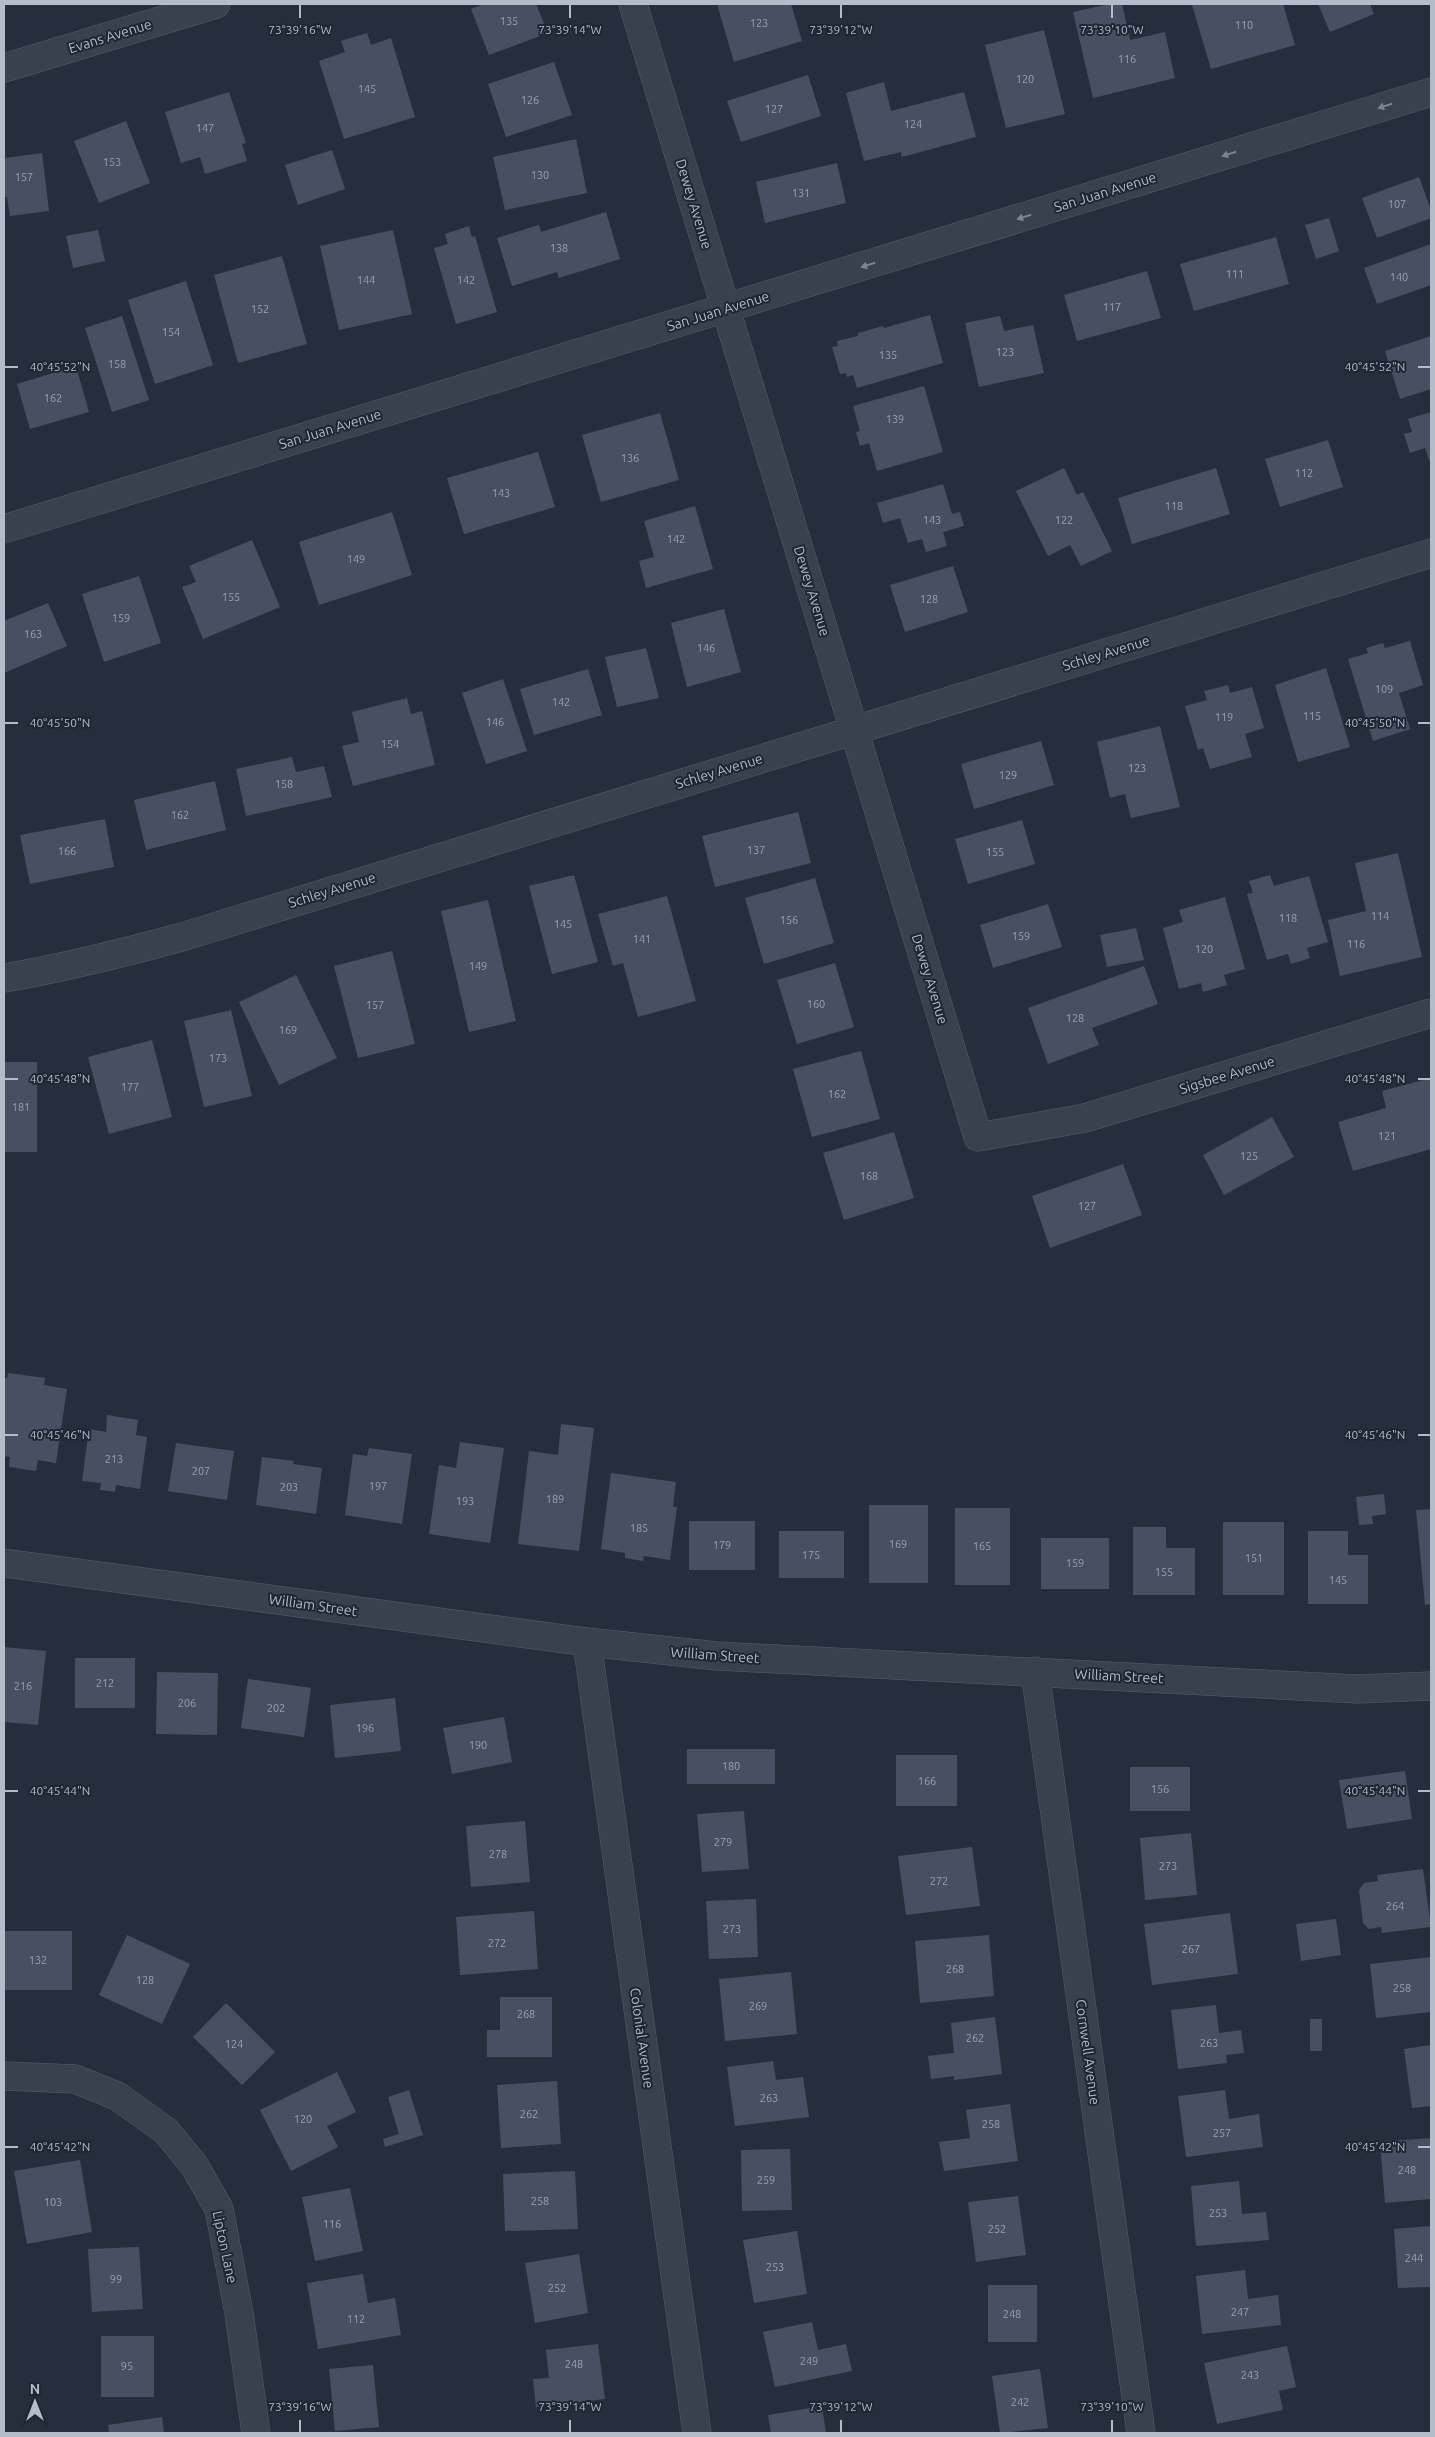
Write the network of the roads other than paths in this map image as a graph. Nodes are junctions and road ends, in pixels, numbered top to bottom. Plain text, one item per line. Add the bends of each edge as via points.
1 (216, 4) edge
2 (633, 4) edge
3 (4, 68) edge
4 (1431, 92) edge
5 (726, 308) junction
6 (4, 529) edge
7 (1431, 553) edge
8 (854, 730) junction
9 (4, 978) edge
10 (1431, 1013) edge
11 (1021, 1130) joint
12 (4, 1562) edge
13 (587, 1642) junction
14 (1035, 1671) junction
15 (1431, 1686) edge
16 (4, 2076) edge
17 (256, 2433) edge
18 (697, 2433) edge
19 (1141, 2433) edge

1 - 3 street, Evans Avenue
2 - 5 street, Dewey Avenue
4 -> 5 street, San Juan Avenue
5 - 6 street, San Juan Avenue
5 - 8 street, Dewey Avenue
7 - 8 street, Schley Avenue
8 - 9 street, Schley Avenue via 182,937
8 - 11 street, Dewey Avenue via 978,1137
10 - 11 street, Sigsbee Avenue via 1084,1118
12 - 13 street, William Street
13 - 14 street, William Street via 717,1656
13 - 18 street, Colonial Avenue
14 - 15 street, William Street via 1358,1688
14 - 19 street, Cornwell Avenue
16 - 17 street, Lipton Lane via 75,2080 117,2096 166,2131 194,2165 219,2209 239,2313

